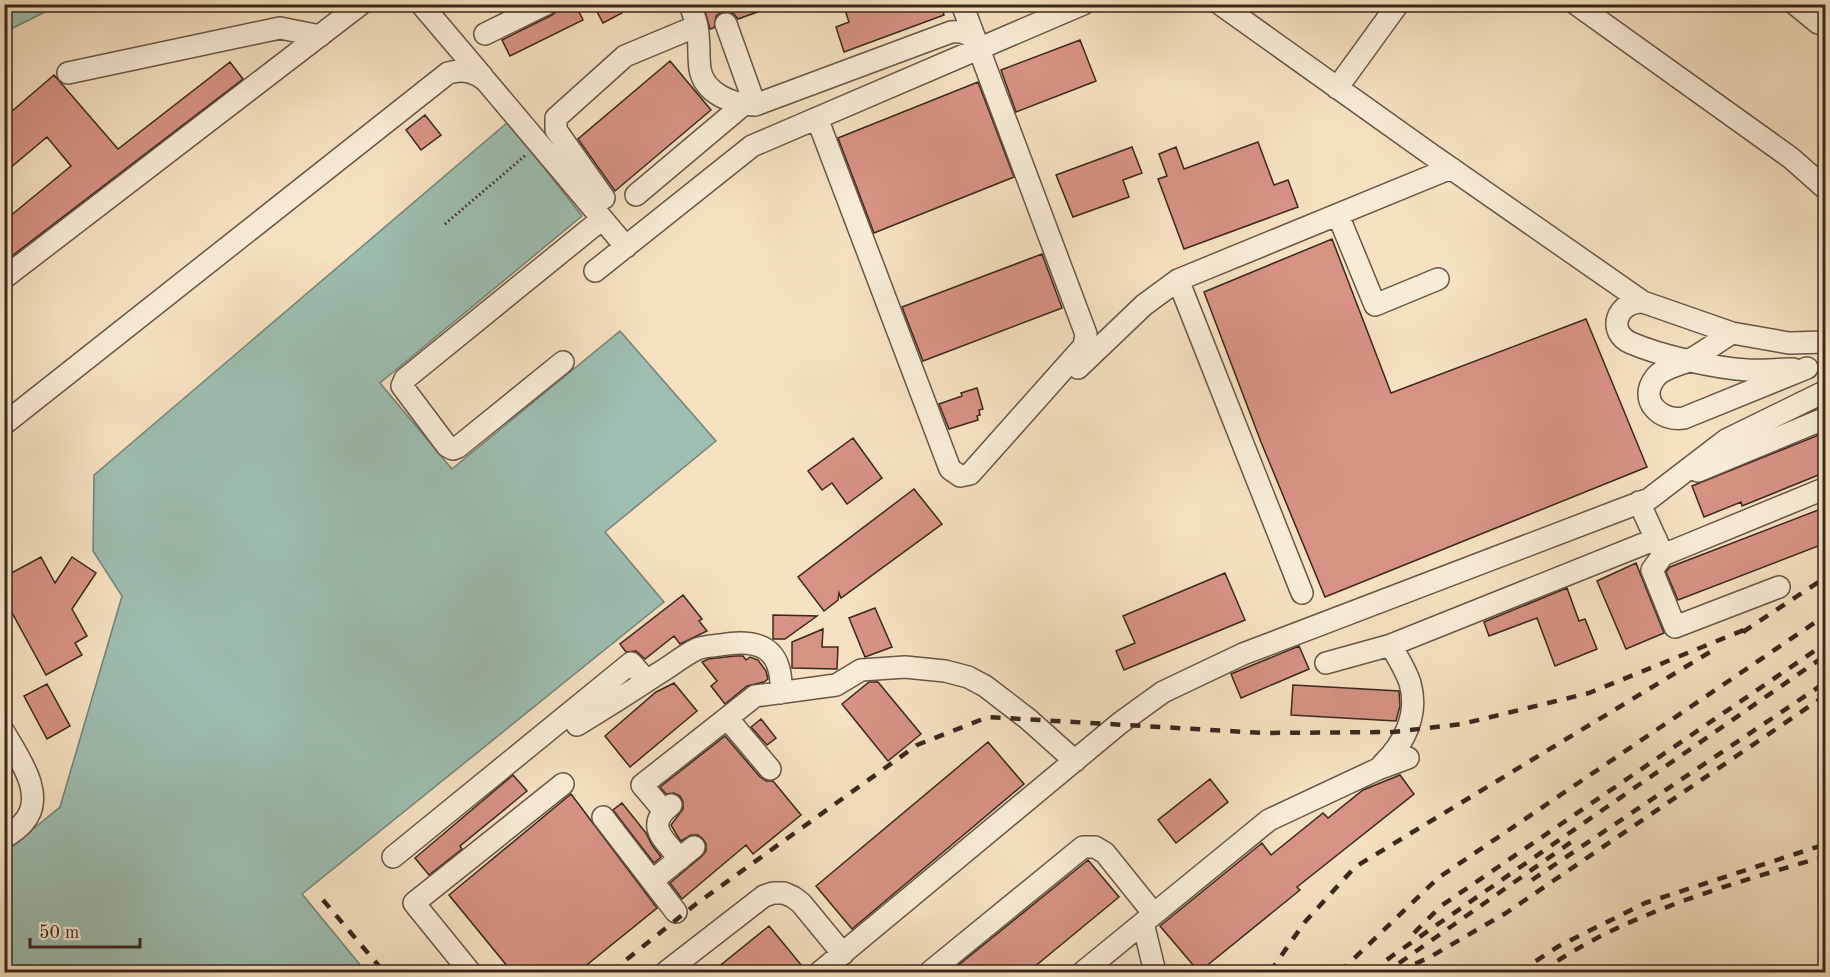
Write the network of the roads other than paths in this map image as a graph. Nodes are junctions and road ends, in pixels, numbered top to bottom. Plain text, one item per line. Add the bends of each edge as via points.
1 (361, 4) edge
2 (421, 4) edge
3 (546, 4) edge
4 (690, 4) edge
5 (962, 4) edge
6 (1083, 4) edge
7 (1220, 4) edge
8 (1398, 4) edge
9 (1576, 4) edge
10 (1795, 4) edge
11 (726, 24) dead end
12 (1826, 24) edge
13 (697, 26) junction
14 (485, 34) dead end
15 (320, 36) junction
16 (979, 49) junction
17 (68, 73) dead end
18 (486, 81) junction
19 (1337, 88) junction
20 (749, 105) junction
21 (817, 118) junction
22 (1451, 168) junction
23 (1826, 189) edge
24 (636, 195) dead end
25 (603, 208) junction
26 (1338, 215) junction
27 (626, 247) junction
28 (595, 271) dead end
29 (4, 278) edge
30 (1438, 279) dead end
31 (1178, 280) junction
32 (1643, 302) junction
33 (1732, 333) junction
34 (1826, 342) edge
35 (1826, 350) edge
36 (1689, 360) junction
37 (563, 362) dead end
38 (1807, 368) junction
39 (1826, 391) edge
40 (1826, 418) edge
41 (4, 424) edge
42 (1016, 424) junction
43 (1672, 482) junction
44 (1826, 488) edge
45 (1639, 502) junction
46 (1659, 547) junction
47 (1779, 587) dead end
48 (1302, 593) dead end
49 (1391, 645) junction
50 (1326, 663) dead end
51 (647, 681) junction
52 (781, 693) junction
53 (727, 718) junction
54 (577, 725) dead end
55 (4, 732) edge
56 (1408, 758) dead end
57 (1075, 761) junction
58 (770, 769) dead end
59 (1378, 769) junction
60 (563, 784) dead end
61 (603, 817) dead end
62 (4, 838) edge
63 (393, 857) dead end
64 (652, 881) junction
65 (676, 912) dead end
66 (1148, 919) junction
67 (843, 954) junction
68 (470, 972) edge
69 (666, 972) edge
70 (820, 972) edge
71 (930, 972) edge
72 (1083, 972) edge
73 (1155, 972) edge

1 - 15 lane
2 - 18 lane
3 - 14 lane
4 - 13 lane
5 - 16 lane
6 - 16 lane
7 - 19 lane
8 - 19 lane
9 - 23 lane via 1791,158
10 - 12 lane via 1818,23
11 - 20 lane
13 - 20 lane via 700,72 705,83 730,101
13 - 25 lane via 625,56 556,118 556,130
15 - 17 lane via 280,28
15 - 29 lane
16 - 20 lane via 971,36 951,32
16 - 21 lane
16 - 42 lane via 1086,334 1084,346
18 - 25 lane
18 - 41 lane via 458,70 439,79
19 - 22 lane
20 - 24 lane
21 - 27 lane via 752,146
21 - 42 lane via 950,469 960,476 970,474
22 - 26 lane
22 - 32 lane
25 - 27 lane
25 - 37 lane via 405,379 402,386 453,449
26 - 30 lane via 1375,305
26 - 31 lane
27 - 28 lane
31 - 42 lane via 1144,305
31 - 48 lane via 1280,511 1299,559
32 - 33 lane
32 - 36 lane via 1623,308 1617,320 1620,333 1630,343
33 - 34 lane via 1789,343
33 - 36 lane
35 - 38 lane
36 - 38 lane via 1748,370
36 - 38 lane via 1660,373 1651,386 1651,403 1661,415 1684,418
39 - 43 lane via 1726,440
40 - 43 lane
43 - 45 lane
44 - 46 lane
45 - 46 lane
45 - 57 lane via 1243,654 1163,692
46 - 47 lane via 1652,570 1675,627
46 - 49 lane
49 - 50 lane
49 - 59 lane via 1410,682 1411,714 1401,744
51 - 52 lane via 698,648 749,642 770,653 778,663
51 - 54 lane
51 - 63 lane via 631,663
52 - 53 lane via 755,696
52 - 57 lane via 836,685 861,670 905,667 945,671 985,686
53 - 58 lane
53 - 64 lane via 642,785 667,808 658,819 657,829 687,853
55 - 62 lane via 32,789 33,801 23,824
56 - 59 lane
57 - 67 lane
59 - 66 lane via 1269,820
60 - 68 lane via 414,903
61 - 64 lane
64 - 65 lane
66 - 71 lane via 1105,853 1095,847 1083,847
66 - 72 lane
66 - 73 lane
67 - 69 lane via 801,903 773,893 755,901
67 - 70 lane

